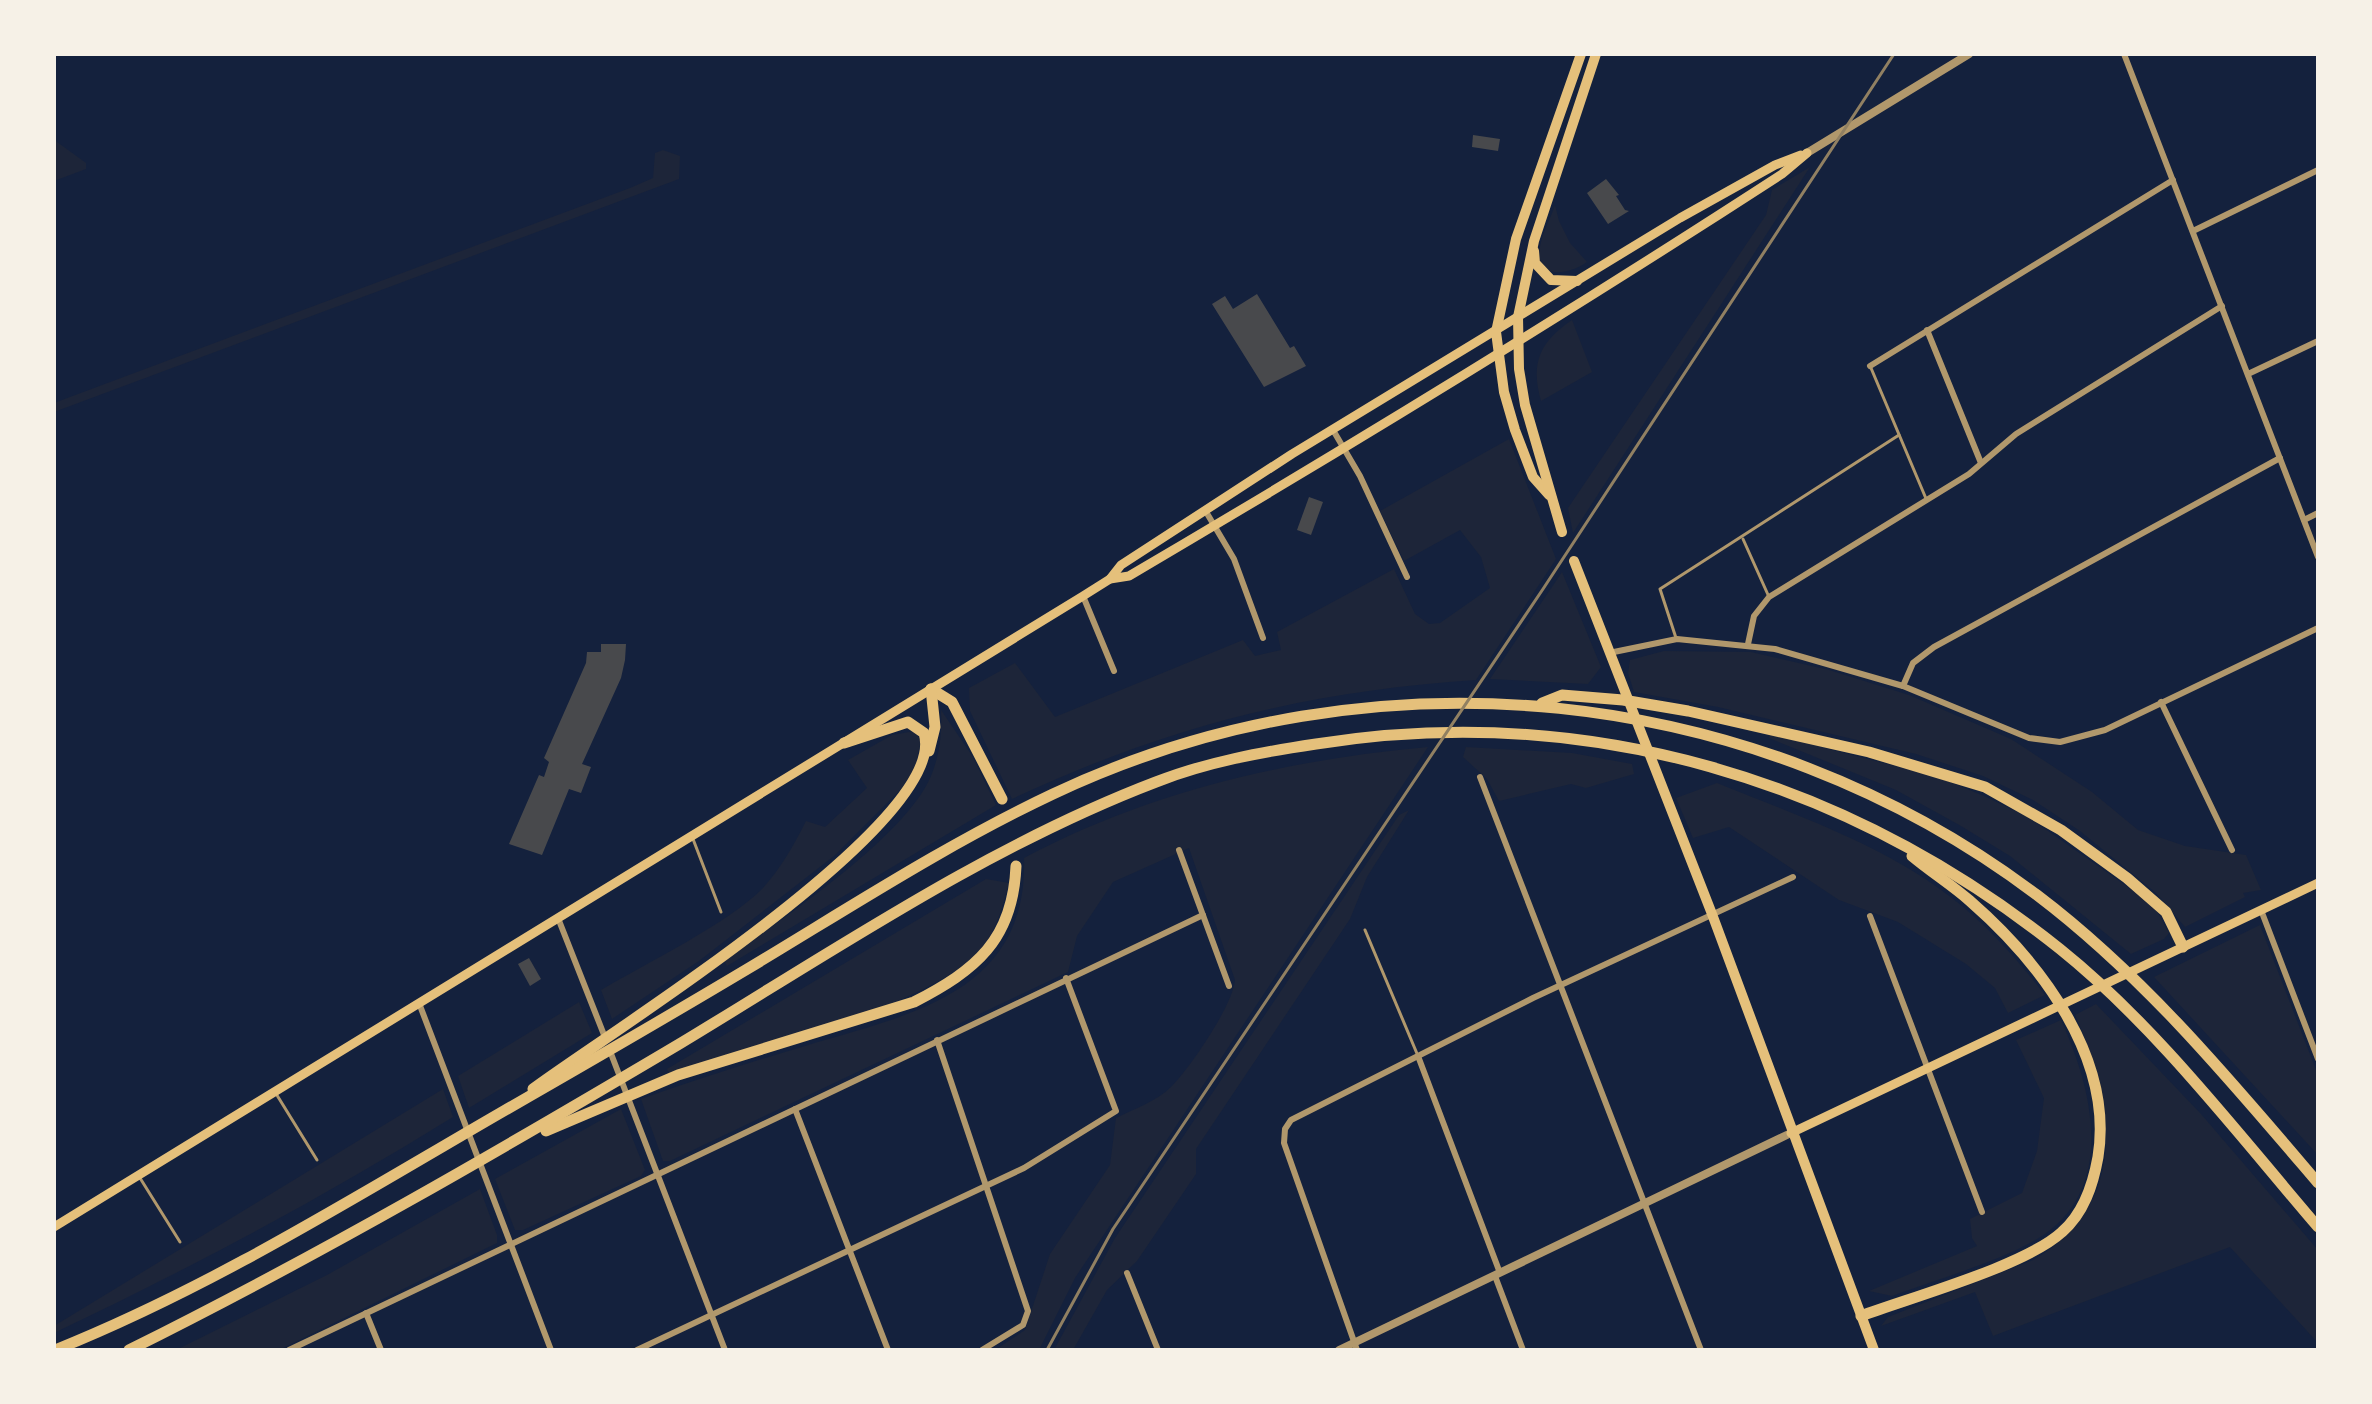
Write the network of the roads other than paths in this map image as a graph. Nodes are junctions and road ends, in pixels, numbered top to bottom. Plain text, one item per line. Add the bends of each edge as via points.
1 (1581, 54) edge
2 (1596, 54) edge
3 (1969, 54) edge
4 (2124, 54) edge
5 (1807, 153) junction
6 (2318, 170) edge
7 (2173, 180) junction
8 (2193, 231) junction
9 (1534, 241) junction
10 (1577, 281) junction
11 (2222, 306) junction
12 (1518, 317) junction
13 (1927, 330) junction
14 (1496, 332) junction
15 (2318, 341) edge
16 (1519, 342) junction
17 (1498, 356) junction
18 (1870, 366) joint
19 (2248, 374) junction
20 (1333, 430) junction
21 (1899, 435) junction
22 (1345, 450) junction
23 (2280, 458) junction
24 (1981, 463) junction
25 (1550, 496) junction
26 (1927, 501) junction
27 (1205, 510) junction
28 (2318, 513) edge
29 (2304, 520) junction
30 (1214, 526) junction
31 (1562, 532) dead end
32 (1742, 537) junction
33 (2318, 557) edge
34 (1574, 561) dead end
35 (1407, 577) dead end
36 (1110, 579) junction
37 (1083, 596) junction
38 (1769, 597) junction
39 (2318, 628) edge
40 (1263, 638) dead end
41 (1677, 639) junction
42 (1748, 644) junction
43 (1609, 653) junction
44 (1114, 671) dead end
45 (1903, 686) junction
46 (931, 689) junction
47 (2161, 702) junction
48 (1538, 705) junction
49 (844, 743) junction
50 (927, 756) junction
51 (1480, 777) dead end
52 (1002, 799) dead end
53 (692, 836) junction
54 (1887, 836) junction
55 (1179, 850) dead end
56 (2232, 850) dead end
57 (1016, 866) dead end
58 (1793, 877) dead end
59 (2318, 883) edge
60 (2261, 910) junction
61 (721, 912) dead end
62 (1712, 914) junction
63 (1203, 915) junction
64 (1870, 916) dead end
65 (558, 918) junction
66 (1365, 930) dead end
67 (2183, 947) junction
68 (1066, 978) junction
69 (1229, 986) dead end
70 (1560, 986) junction
71 (419, 1003) junction
72 (937, 1040) junction
73 (1418, 1056) junction
74 (2318, 1059) edge
75 (571, 1067) junction
76 (1926, 1068) junction
77 (275, 1092) junction
78 (795, 1109) junction
79 (1791, 1133) junction
80 (512, 1145) junction
81 (317, 1160) dead end
82 (138, 1175) junction
83 (658, 1175) junction
84 (2318, 1183) edge
85 (987, 1185) junction
86 (1645, 1204) junction
87 (1982, 1212) dead end
88 (54, 1227) edge
89 (2318, 1227) edge
90 (180, 1242) dead end
91 (510, 1243) junction
92 (849, 1249) junction
93 (1127, 1273) dead end
94 (1497, 1274) junction
95 (366, 1313) junction
96 (711, 1314) junction
97 (1861, 1316) junction
98 (1356, 1346) edge
99 (55, 1350) edge
100 (129, 1350) edge
101 (289, 1350) edge
102 (381, 1350) edge
103 (551, 1350) edge
104 (637, 1350) edge
105 (725, 1350) edge
106 (888, 1350) edge
107 (982, 1350) edge
108 (1158, 1350) edge
109 (1339, 1350) edge
110 (1523, 1350) edge
111 (1701, 1350) edge
112 (1874, 1350) edge

1 - 14 main road via 1516,239
2 - 9 main road
3 - 5 street
4 - 7 street
5 - 10 main road via 1775,165
5 - 16 main road
6 - 8 street
7 - 8 street
7 - 13 street
8 - 11 street
9 - 10 main road via 1534,258 1542,273 1558,282
9 - 12 main road
10 - 12 main road
11 - 19 street
11 - 24 street via 2016,434
12 - 14 main road
12 - 16 main road
13 - 18 street
13 - 24 street
14 - 17 main road
14 - 20 main road
15 - 19 street
16 - 17 main road
16 - 25 main road via 1525,405
17 - 22 main road
17 - 25 main road via 1524,453 1533,477
18 - 21 lane
19 - 23 street
20 - 22 street
20 - 27 main road
21 - 26 lane
21 - 32 lane
22 - 30 main road
22 - 35 street
23 - 29 street
23 - 45 street via 1934,647 1913,663
24 - 26 street
25 - 31 main road
26 - 38 street
27 - 30 street
27 - 36 main road via 1121,565
28 - 29 street
29 - 33 street
30 - 36 main road via 1129,576
30 - 40 street via 1234,559
32 - 38 lane
32 - 41 lane via 1660,589
34 - 43 main road
36 - 37 main road
37 - 44 street
37 - 46 main road
38 - 42 street via 1754,616
39 - 47 street
41 - 42 street
41 - 43 street
42 - 45 street
43 - 62 main road
45 - 47 street via 2044,742 2089,736
46 - 49 main road
46 - 50 highway via 935,727
46 - 52 highway via 952,702
47 - 56 street
48 - 67 highway via 1562,695 1688,711 1869,752 1985,787 2061,830 2127,878 2166,912
48 - 75 highway via 1396,705 1298,716 1137,759 958,843 651,1026
48 - 84 highway via 1694,730 1792,762 1895,807 1991,862 2085,934 2164,1011
49 - 50 highway via 908,722 924,733
49 - 53 main road
50 - 75 highway via 907,795 843,862
51 - 70 street
53 - 61 lane
53 - 65 main road
54 - 80 highway via 1813,800 1707,764 1635,748 1525,734 1382,736 1251,755 1174,775 1044,831
54 - 89 highway via 1975,886 2061,950 2137,1022
54 - 97 highway via 1967,898 2039,973 2085,1056 2101,1135 2088,1196 2063,1231 2026,1255
55 - 63 street
57 - 80 highway via 1012,904 1000,934 946,985 914,1002 678,1075
58 - 62 street
59 - 60 main road
60 - 67 main road
60 - 74 street
62 - 70 street
62 - 79 main road
63 - 68 street
63 - 69 street
64 - 76 street
65 - 71 main road
65 - 83 street
66 - 73 lane
67 - 76 main road
68 - 72 street
68 - 85 street via 1116,1111
70 - 73 street
70 - 86 street
71 - 77 main road
71 - 91 street
72 - 78 street
72 - 85 street
73 - 94 street
73 - 98 street via 1299,1115 1285,1129 1284,1143
75 - 99 highway via 437,1153 260,1252
76 - 79 main road
76 - 87 street
77 - 81 lane
77 - 82 main road
78 - 83 street
78 - 92 street
79 - 86 street
79 - 97 main road
80 - 100 highway via 261,1284
82 - 88 main road
82 - 90 lane
83 - 91 street
83 - 96 street
85 - 92 street
85 - 107 street via 1027,1304 1027,1318 1010,1335
86 - 94 street
86 - 111 street
91 - 95 street
91 - 103 street
92 - 96 street
92 - 106 street
93 - 108 street
94 - 98 street
94 - 110 street
95 - 101 street
95 - 102 street
96 - 104 street
96 - 105 street
97 - 112 main road
98 - 109 street

